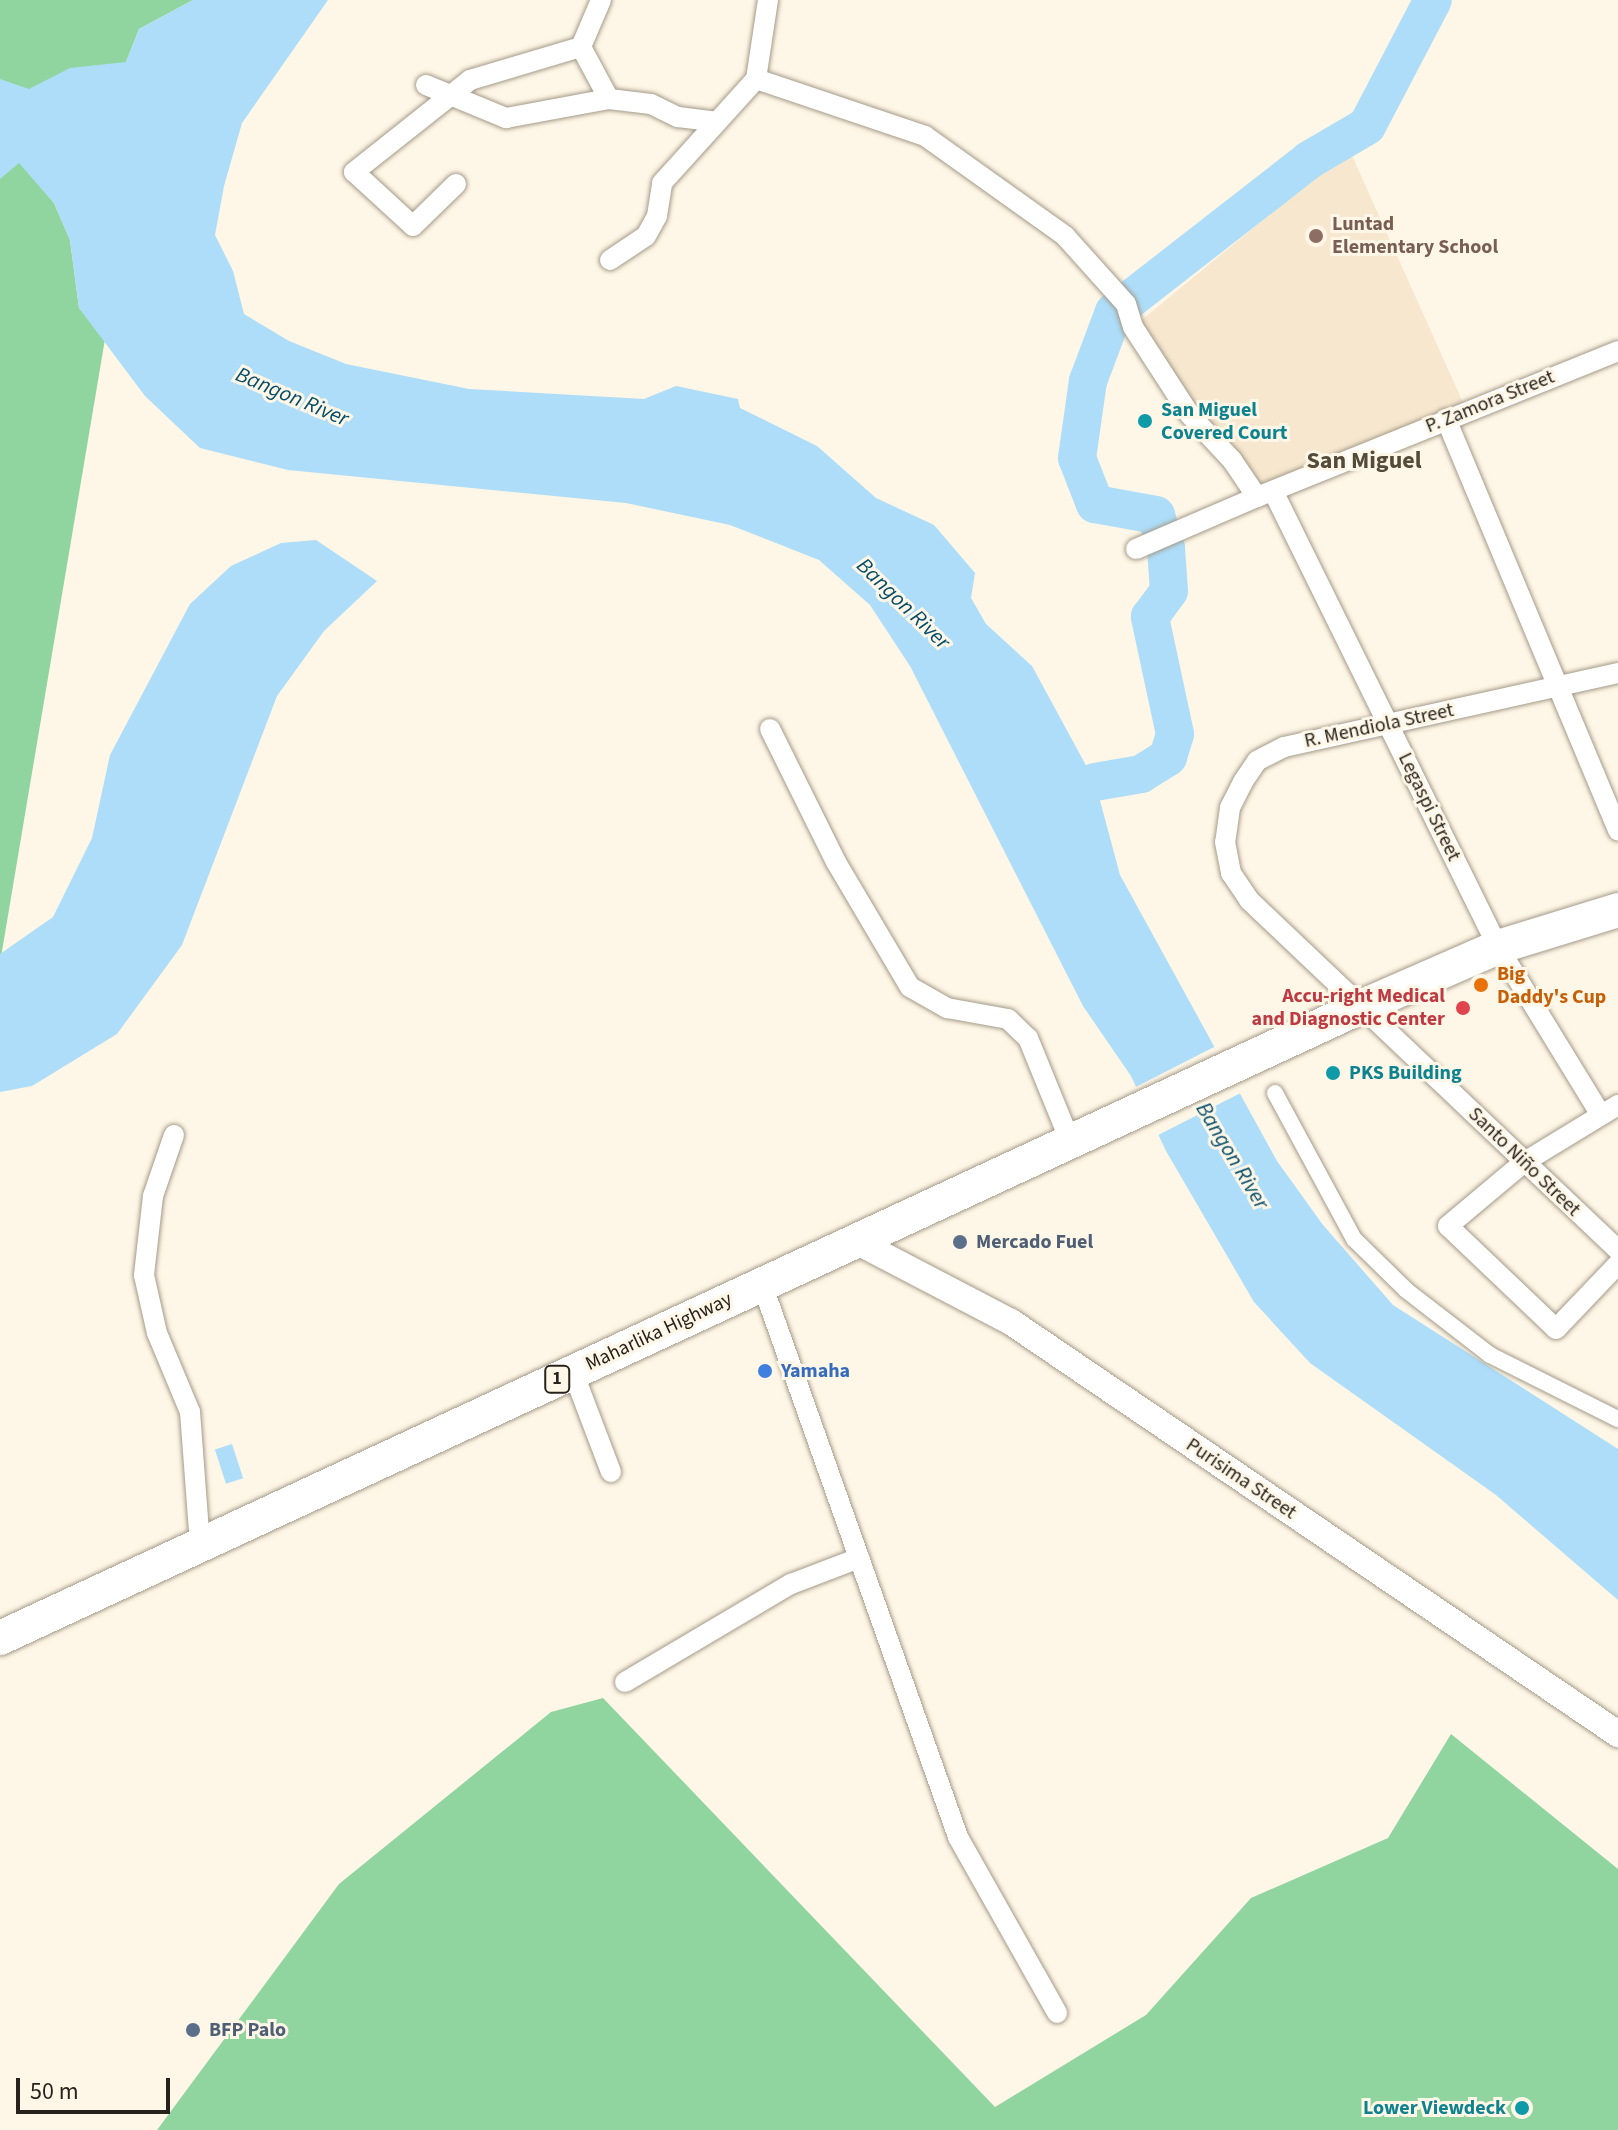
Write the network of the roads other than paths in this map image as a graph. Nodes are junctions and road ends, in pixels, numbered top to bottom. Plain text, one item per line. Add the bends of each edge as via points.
1 (601, 0) edge
2 (768, 0) edge
3 (581, 47) junction
4 (756, 79) junction
5 (426, 85) dead end
6 (447, 93) junction
7 (609, 99) junction
8 (716, 122) junction
9 (456, 184) dead end
10 (610, 260) dead end
11 (1618, 351) edge
12 (1446, 419) junction
13 (1265, 494) junction
14 (1136, 549) dead end
15 (1618, 673) edge
16 (1562, 689) junction
17 (1387, 724) junction
18 (770, 729) dead end
19 (1618, 830) edge
20 (1618, 910) edge
21 (1498, 947) junction
22 (1363, 1006) junction
23 (1275, 1093) dead end
24 (1609, 1110) edge
25 (174, 1135) dead end
26 (1070, 1141) junction
27 (1523, 1163) junction
28 (854, 1240) junction
29 (1618, 1250) edge
30 (1618, 1264) edge
31 (762, 1284) junction
32 (573, 1372) junction
33 (1618, 1419) edge
34 (611, 1472) dead end
35 (200, 1546) junction
36 (859, 1558) junction
37 (0, 1638) edge
38 (625, 1682) dead end
39 (1618, 1734) edge
40 (1057, 2013) dead end

1 - 3 street
2 - 4 street
3 - 6 street via 470,80
3 - 7 street
4 - 8 street
4 - 13 street, Legaspi Street via 925,136 1065,236 1126,304 1133,327 1190,415
5 - 6 street
6 - 7 street via 506,118
6 - 9 street via 354,172 413,226
7 - 8 street
8 - 10 street via 662,183 657,216 646,236
11 - 12 street, P. Zamora Street
12 - 13 street, P. Zamora Street
12 - 16 street
13 - 14 street, P. Zamora Street
13 - 17 street, Legaspi Street
15 - 16 street, R. Mendiola Street
16 - 17 street, R. Mendiola Street
16 - 19 street
17 - 21 street, Legaspi Street
17 - 22 street, R. Mendiola Street via 1284,747 1257,761 1230,808 1225,842 1231,873 1249,900
18 - 26 street via 829,849 910,987 947,1008 1008,1019 1028,1038
20 - 21 highway, 1
21 - 22 highway, 1
21 - 24 street, Legaspi Street
22 - 26 highway, Maharlika Highway / 1
22 - 27 street, Santo Niño Street
23 - 33 street via 1354,1239 1406,1290 1490,1355
24 - 27 street
25 - 35 street via 153,1196 144,1275 157,1333 190,1412
26 - 28 highway, Maharlika Highway / 1
27 - 29 street, Santo Niño Street
27 - 30 street via 1448,1226 1556,1329
28 - 31 highway, Maharlika Highway / 1
28 - 39 street, Purisima Street via 1011,1322
31 - 32 highway, Maharlika Highway / 1
31 - 36 street
32 - 34 street
32 - 35 highway, Maharlika Highway / 1
35 - 37 highway, Maharlika Highway / 1
36 - 38 street via 791,1584
36 - 40 street via 958,1837

